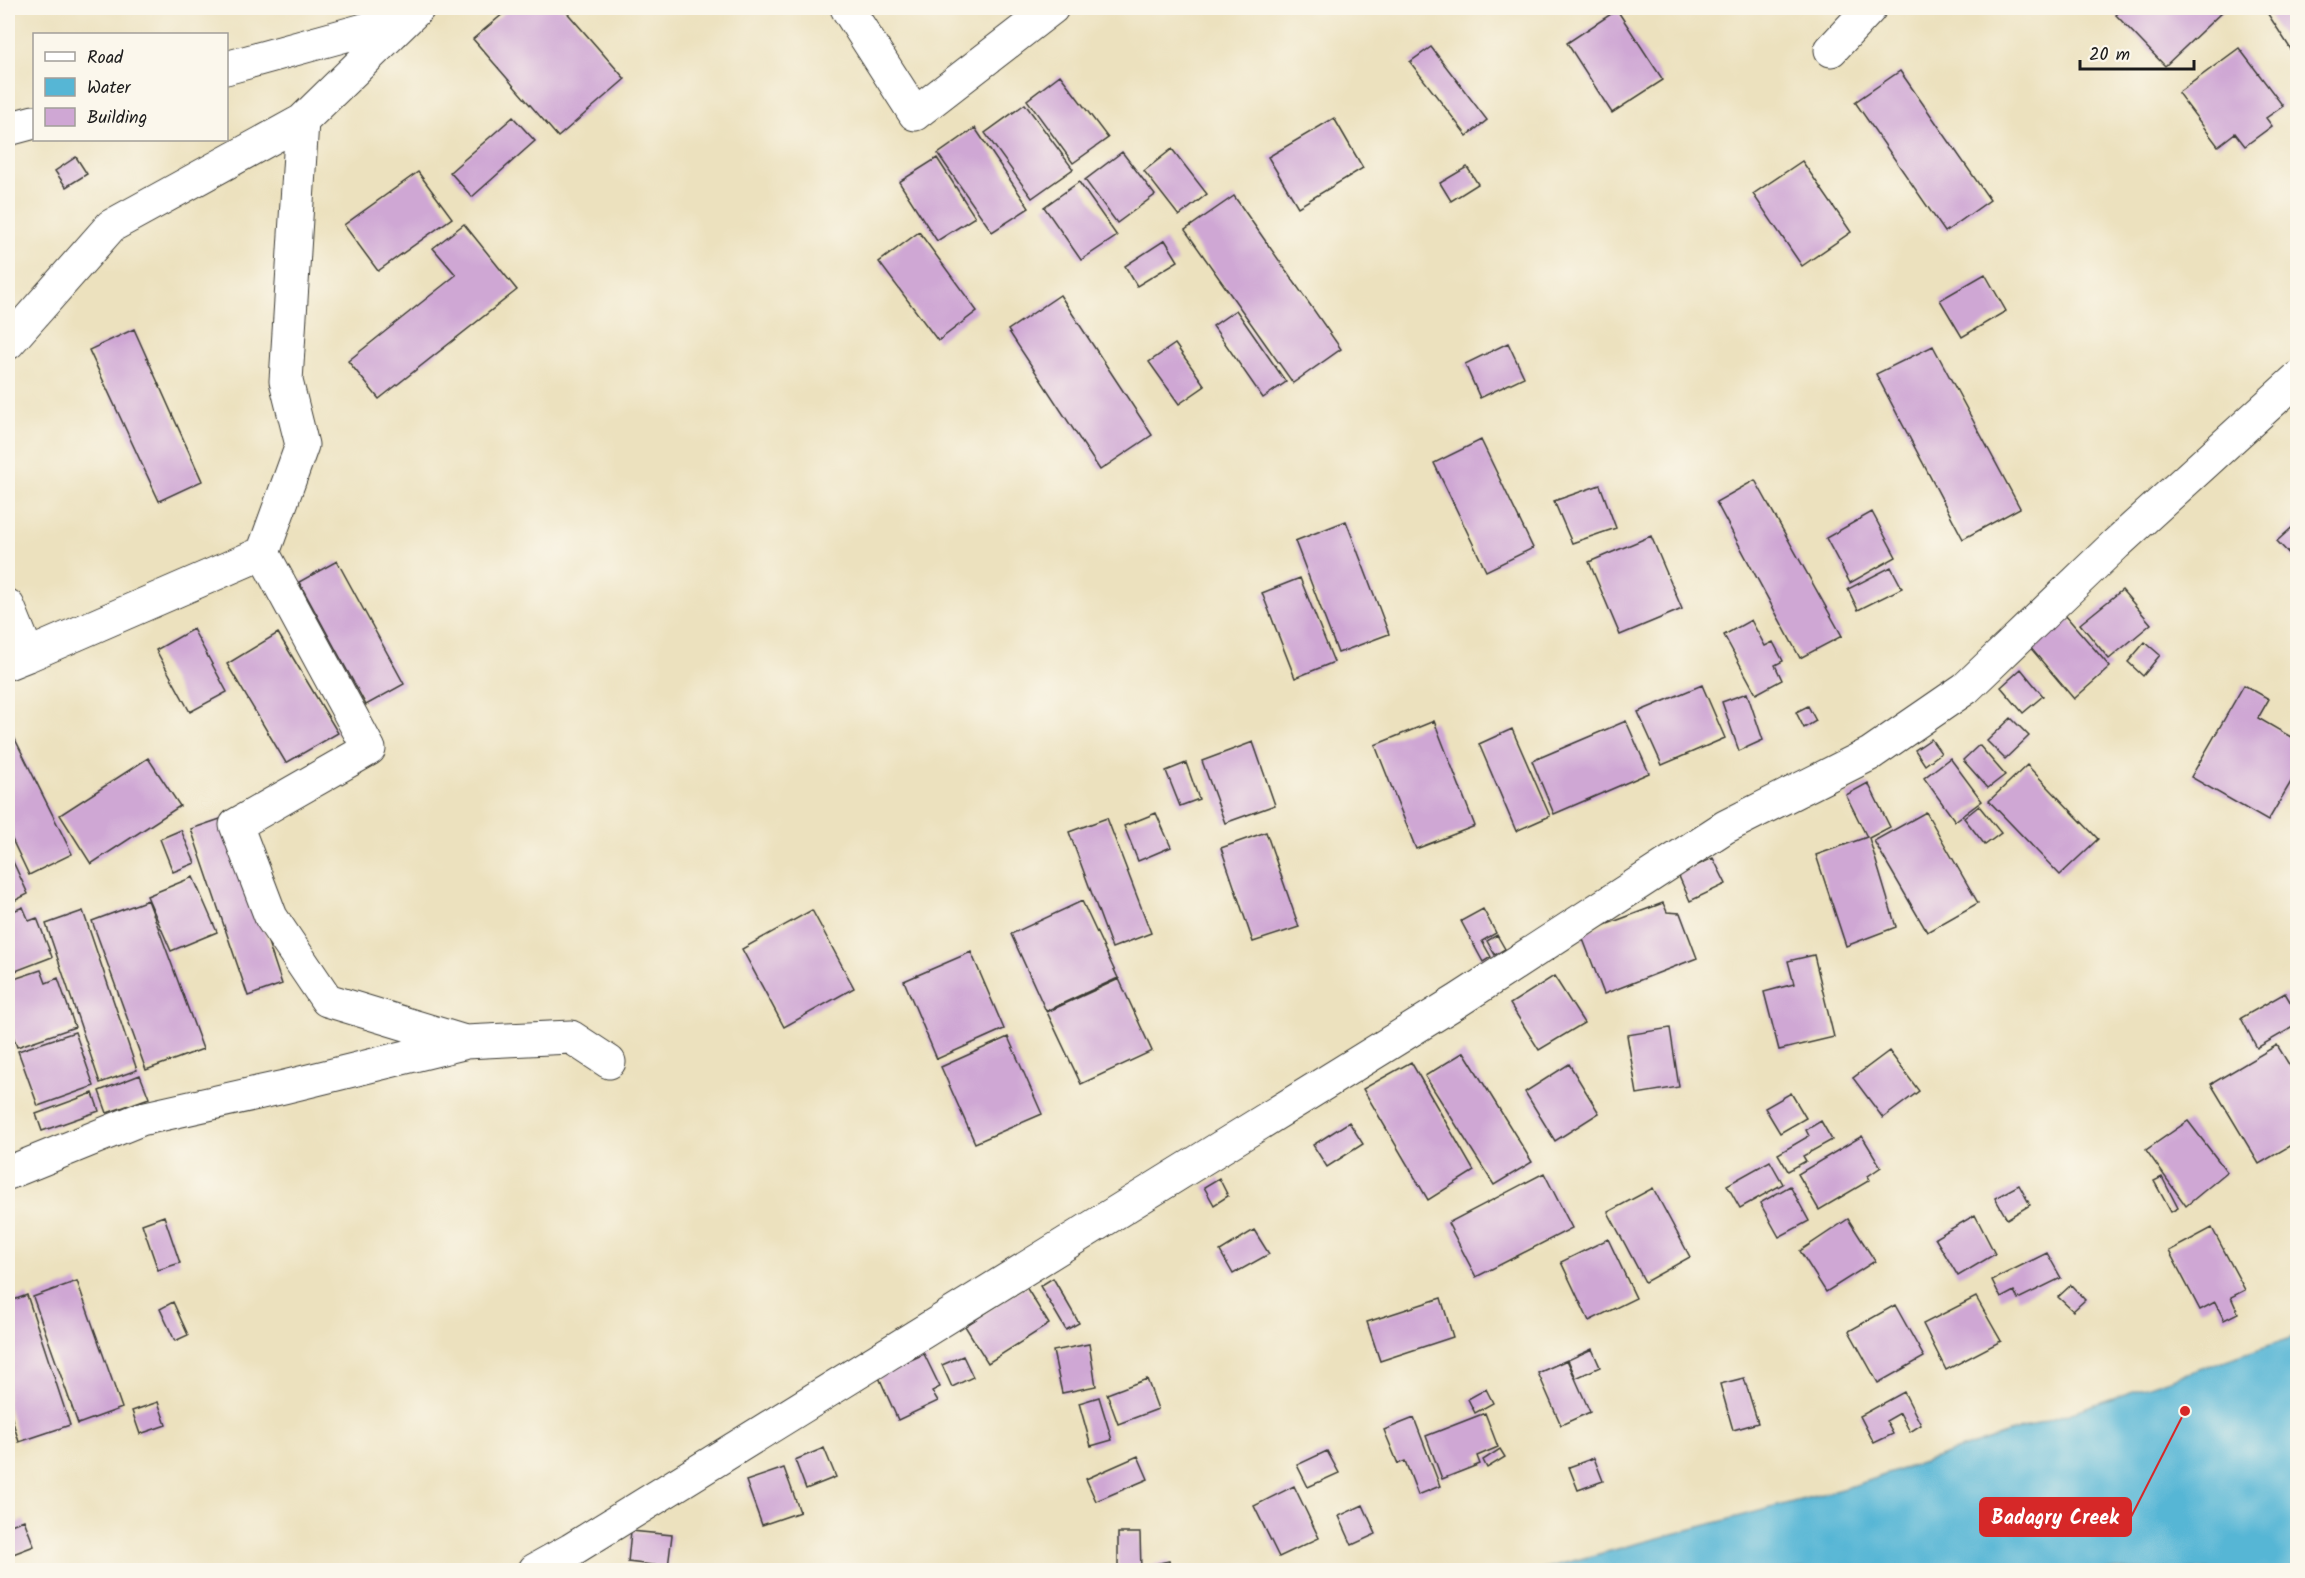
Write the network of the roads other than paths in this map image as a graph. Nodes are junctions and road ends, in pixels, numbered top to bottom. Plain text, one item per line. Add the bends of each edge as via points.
1 (847, 8) edge
2 (1052, 8) edge
3 (1870, 8) edge
4 (414, 13) edge
5 (1831, 50) dead end
6 (228, 67) edge
7 (302, 121) junction
8 (33, 122) edge
9 (8, 129) edge
10 (8, 343) edge
11 (2298, 378) edge
12 (263, 553) junction
13 (8, 606) edge
14 (18, 659) edge
15 (465, 1042) junction
16 (609, 1062) dead end
17 (8, 1173) edge
18 (535, 1570) edge

1 - 2 street via 915,114
3 - 5 street
4 - 6 street
4 - 7 street
7 - 10 street via 111,226
7 - 12 street via 286,381 302,445
8 - 9 street
11 - 18 street via 1966,688 1870,754 1725,827 1459,1000
12 - 14 street
12 - 15 street via 369,749 236,825 271,917 327,1000
13 - 14 street
15 - 16 street via 571,1037
15 - 17 street via 141,1119

